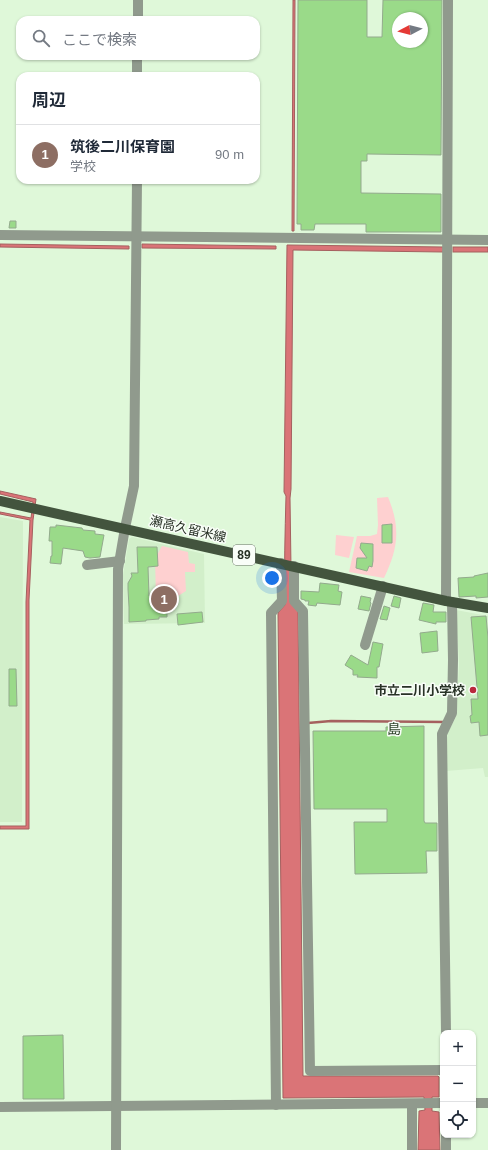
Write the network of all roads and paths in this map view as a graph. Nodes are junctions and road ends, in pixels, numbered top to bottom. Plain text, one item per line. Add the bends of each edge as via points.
1 (138, 0) edge
2 (448, 0) edge
3 (138, 16) edge
4 (137, 60) edge
5 (137, 72) edge
6 (136, 184) edge
7 (0, 235) edge
8 (136, 237) junction
9 (448, 240) junction
10 (488, 240) edge
11 (0, 501) edge
12 (125, 528) junction
13 (120, 561) junction
14 (281, 563) junction
15 (87, 565) dead end
16 (294, 566) junction
17 (383, 586) junction
18 (449, 601) junction
19 (488, 608) edge
20 (365, 645) dead end
21 (446, 1030) edge
22 (440, 1070) edge
23 (488, 1102) edge
24 (440, 1103) edge
25 (476, 1103) edge
26 (276, 1104) junction
27 (416, 1104) junction
28 (117, 1107) junction
29 (0, 1108) edge
30 (446, 1138) edge
31 (116, 1150) edge
32 (412, 1150) edge
33 (446, 1150) edge

1 - 3 street
2 - 9 street
4 - 5 street
6 - 8 street
7 - 8 street
8 - 9 street
8 - 12 street via 134,486
9 - 10 street
9 - 18 street
11 - 12 main road, 瀬高久留米線 / 89
12 - 13 street
12 - 14 main road, 瀬高久留米線 / 89
13 - 15 street
13 - 28 street
14 - 16 main road, 瀬高久留米線 / 89
14 - 26 street via 282,601 271,613
16 - 17 main road, 瀬高久留米線 / 89
16 - 22 street via 294,601 304,610 310,1071
17 - 18 main road, 瀬高久留米線 / 89
17 - 20 street
18 - 19 main road, 瀬高久留米線 / 89
18 - 21 street via 453,660 452,713 442,734
23 - 25 street
24 - 27 street
26 - 27 street
26 - 28 street
27 - 32 street
28 - 29 street
28 - 31 street
30 - 33 street

